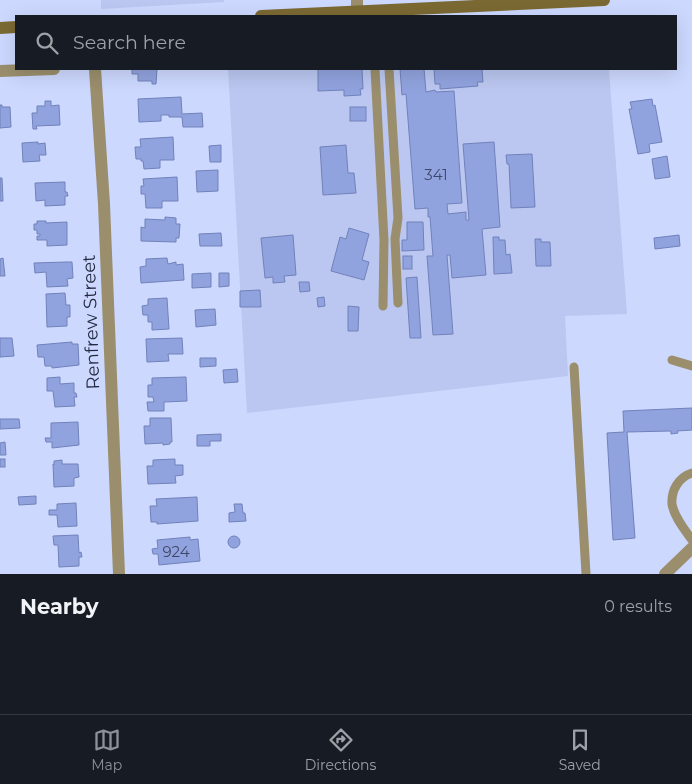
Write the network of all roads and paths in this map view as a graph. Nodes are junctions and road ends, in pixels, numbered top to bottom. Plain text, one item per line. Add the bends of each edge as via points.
1 (604, 0) edge
2 (357, 6) edge
3 (387, 13) edge
4 (372, 14) edge
5 (271, 15) edge
6 (15, 27) edge
7 (0, 28) edge
8 (27, 70) edge
9 (95, 70) edge
10 (375, 70) edge
11 (389, 70) edge
12 (0, 71) edge
13 (398, 304) dead end
14 (383, 306) dead end
15 (672, 360) dead end
16 (692, 366) edge
17 (574, 367) dead end
18 (692, 473) edge
19 (692, 540) edge
20 (692, 548) edge
21 (119, 574) edge
22 (586, 574) edge
23 (665, 574) edge

1 - 3 street
2 - 4 street
2 - 5 street
3 - 4 street
6 - 7 street
8 - 12 street
9 - 21 street, Renfrew Street
10 - 14 lane via 384,240
11 - 13 lane via 398,218
15 - 16 lane
17 - 22 lane
18 - 19 lane via 685,475 675,486 672,505
20 - 23 street

